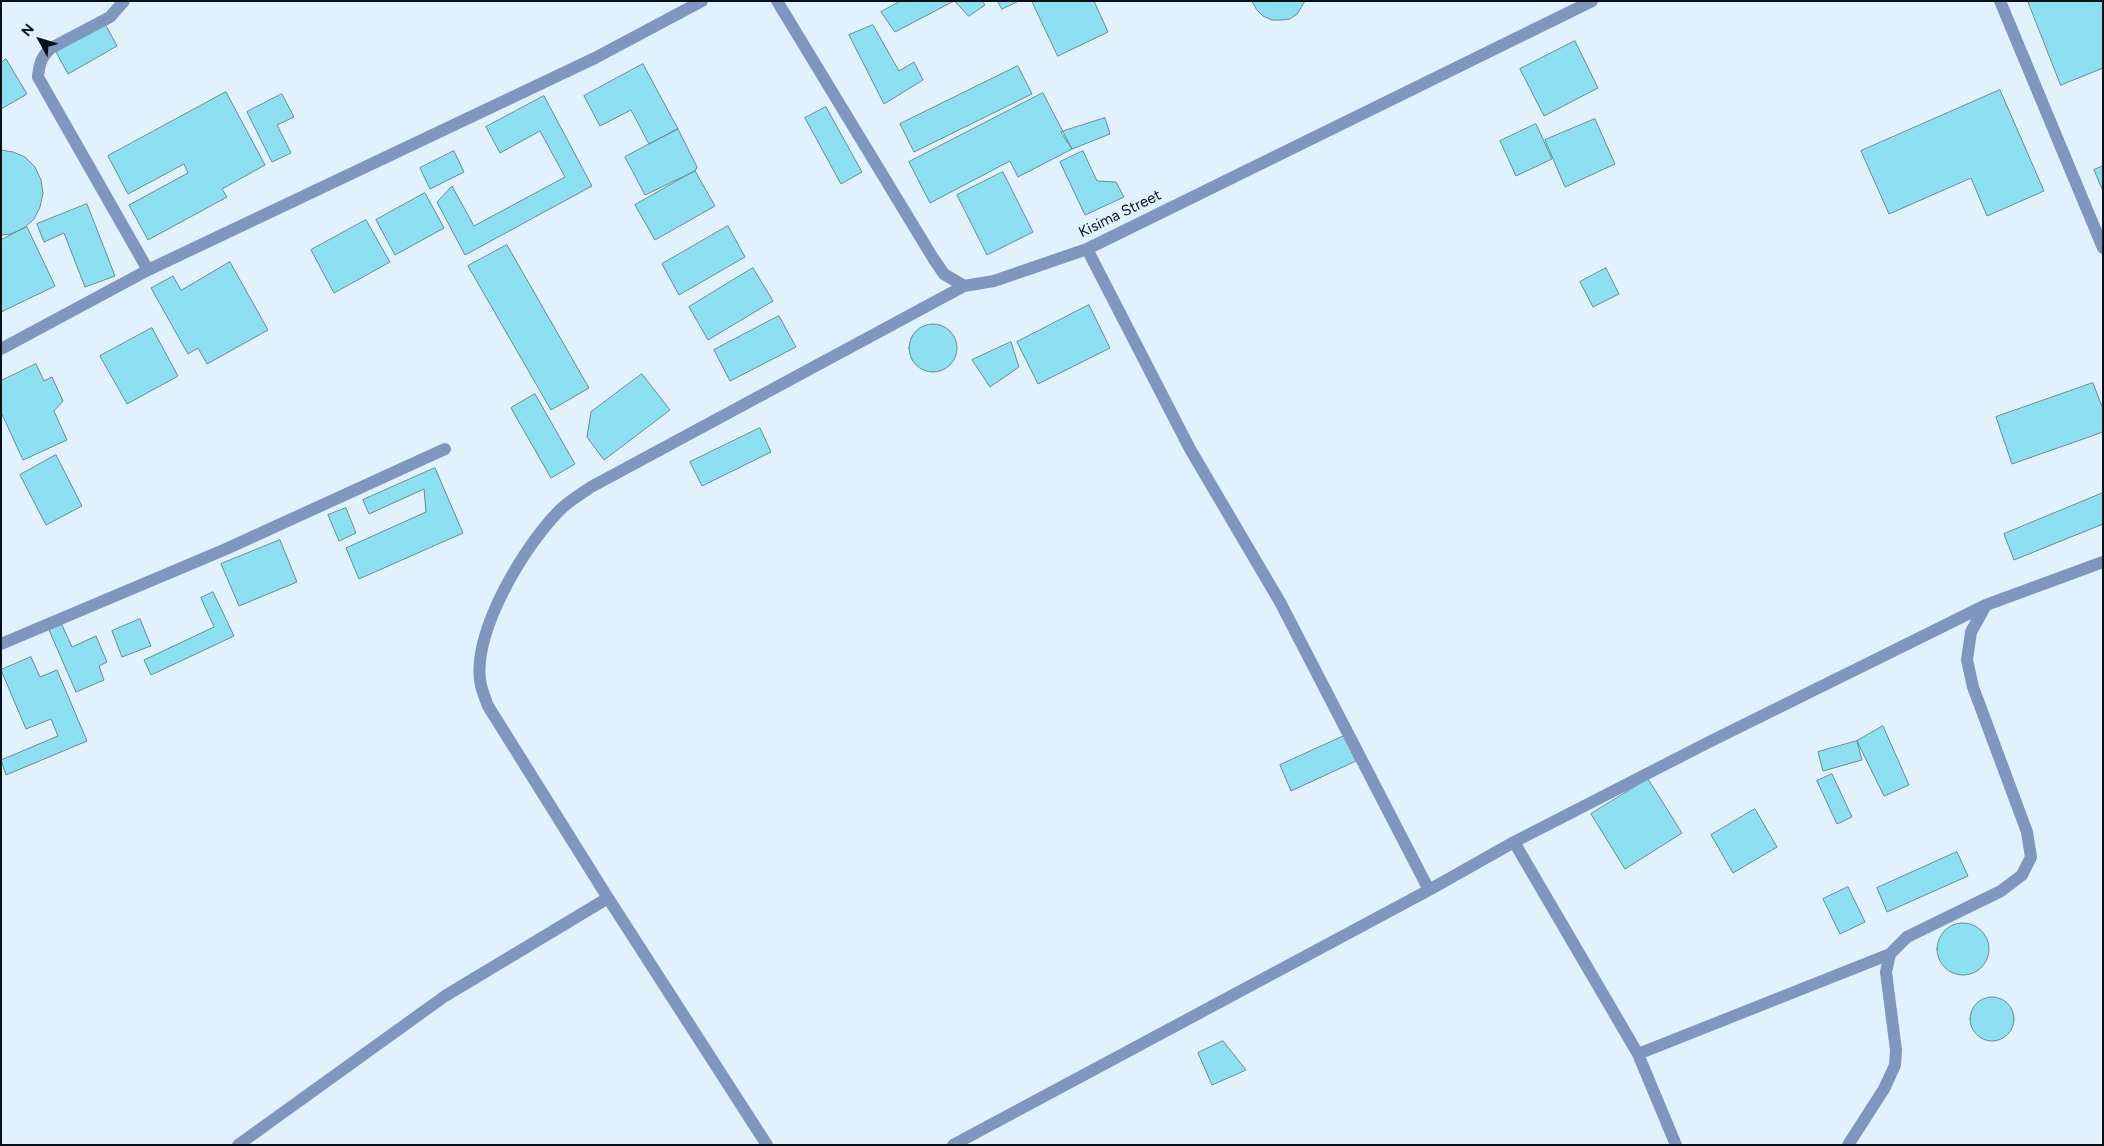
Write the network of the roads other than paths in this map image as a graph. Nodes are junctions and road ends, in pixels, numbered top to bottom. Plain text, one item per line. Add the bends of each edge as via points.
1 (124, 1) edge
2 (702, 1) edge
3 (777, 1) edge
4 (1592, 1) edge
5 (2000, 1) edge
6 (2103, 248) edge
7 (1087, 249) junction
8 (148, 270) junction
9 (964, 286) junction
10 (1, 349) edge
11 (445, 449) dead end
12 (2103, 562) edge
13 (1986, 605) junction
14 (1, 644) edge
15 (1514, 842) junction
16 (1429, 890) junction
17 (608, 898) junction
18 (1890, 954) junction
19 (1638, 1054) junction
20 (238, 1145) edge
21 (767, 1145) edge
22 (953, 1145) edge
23 (1676, 1145) edge
24 (1848, 1145) edge

1 - 8 street via 110,17 43,55 38,77
2 - 8 street via 595,58
3 - 9 street via 933,258 944,274
4 - 7 street, Kisima Street
5 - 6 street
7 - 9 street, Kisima Street via 994,282
7 - 16 street via 1190,449 1280,602
8 - 10 street
9 - 17 street via 591,487 558,512 524,555 493,613 482,649 480,680 488,706
11 - 14 street via 226,549
12 - 13 street
13 - 15 street
13 - 18 street via 1971,632 1967,660 1973,687 2027,832 2031,857 2022,875 2001,891 1907,937
15 - 16 street
15 - 19 street
16 - 22 street
17 - 20 street via 445,996
17 - 21 street
18 - 19 street
18 - 24 street via 1886,972 1895,1065 1884,1089
19 - 23 street

